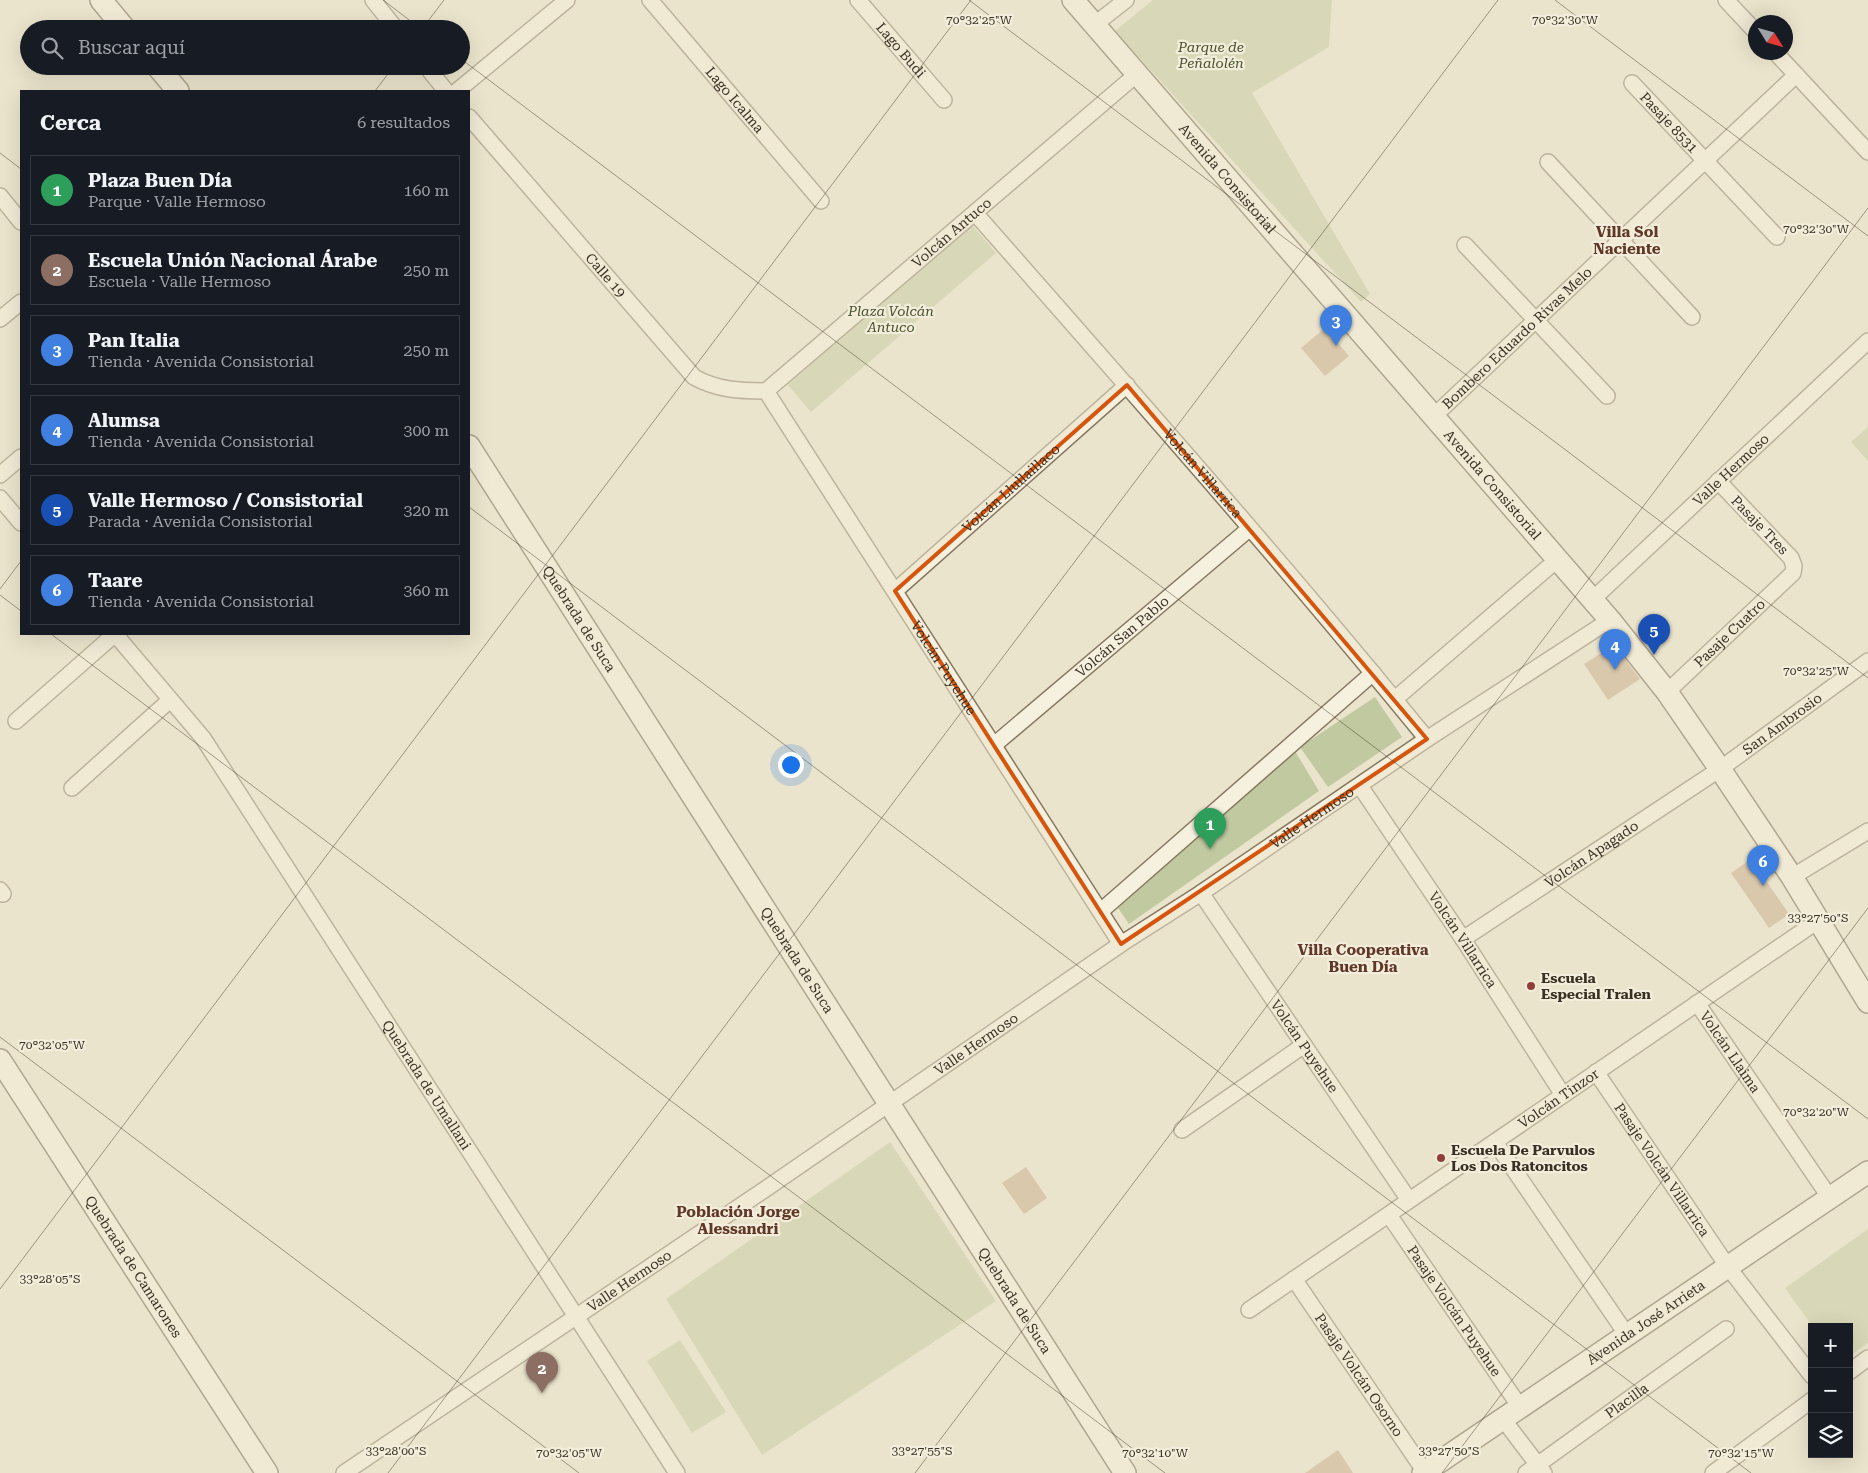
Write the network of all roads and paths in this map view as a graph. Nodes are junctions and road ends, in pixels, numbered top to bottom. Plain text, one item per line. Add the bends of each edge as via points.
1 (101, 0) edge
2 (373, 0) edge
3 (567, 0) edge
4 (650, 0) edge
5 (858, 0) edge
6 (1073, 0) edge
7 (1126, 0) edge
8 (1726, 0) edge
9 (118, 20) edge
10 (389, 20) edge
11 (1748, 23) edge
12 (1094, 25) junction
13 (1782, 60) edge
14 (1137, 74) junction
15 (165, 75) edge
16 (433, 75) edge
17 (1796, 75) junction
18 (1632, 83) dead end
19 (177, 90) edge
20 (445, 90) edge
21 (458, 90) edge
22 (944, 100) dead end
23 (470, 118) edge
24 (1868, 152) edge
25 (1705, 161) junction
26 (1548, 162) dead end
27 (0, 196) edge
28 (820, 202) dead end
29 (975, 213) junction
30 (20, 221) edge
31 (1777, 237) dead end
32 (1620, 240) junction
33 (1465, 245) dead end
34 (20, 303) edge
35 (1692, 317) dead end
36 (0, 320) edge
37 (1536, 320) junction
38 (1868, 341) edge
39 (1127, 385) junction
40 (766, 391) junction
41 (1607, 396) dead end
42 (1434, 416) junction
43 (470, 448) edge
44 (20, 458) edge
45 (0, 475) edge
46 (1718, 482) junction
47 (0, 498) edge
48 (20, 522) edge
49 (1250, 528) junction
50 (1558, 559) junction
51 (1793, 573) joint
52 (895, 591) junction
53 (1593, 599) junction
54 (1610, 620) junction
55 (114, 635) edge
56 (116, 635) edge
57 (1868, 661) edge
58 (1373, 673) junction
59 (1667, 692) junction
60 (1395, 699) junction
61 (170, 700) junction
62 (16, 722) dead end
63 (1427, 739) junction
64 (994, 746) junction
65 (1720, 769) junction
66 (1360, 786) junction
67 (72, 788) dead end
68 (1868, 831) edge
69 (1792, 877) junction
70 (1201, 893) junction
71 (1100, 911) junction
72 (1819, 920) junction
73 (1463, 939) junction
74 (1121, 944) junction
75 (1868, 1002) edge
76 (1697, 1003) junction
77 (1304, 1045) junction
78 (0, 1060) edge
79 (1596, 1072) junction
80 (1564, 1095) junction
81 (890, 1104) junction
82 (1182, 1130) dead end
83 (1495, 1142) junction
84 (1868, 1172) edge
85 (1830, 1198) junction
86 (1409, 1200) junction
87 (1389, 1214) junction
88 (1728, 1266) junction
89 (1294, 1279) junction
90 (1249, 1310) dead end
91 (577, 1316) junction
92 (1726, 1329) dead end
93 (1627, 1335) junction
94 (1868, 1358) edge
95 (1853, 1369) edge
96 (1808, 1371) edge
97 (1808, 1403) edge
98 (1520, 1407) junction
99 (1502, 1419) junction
100 (1536, 1470) edge
101 (1424, 1472) edge
102 (267, 1473) edge
103 (344, 1473) edge
104 (677, 1473) edge
105 (1125, 1473) edge
106 (1713, 1473) edge

1 - 9 street
2 - 10 street
3 - 21 street
4 - 28 street, Lago Icalma
5 - 22 street, Lago Budi
6 - 12 street, Avenida Consistorial
7 - 12 street
8 - 11 street
12 - 14 street, Avenida Consistorial
13 - 17 street
14 - 29 street, Volcán Antuco
14 - 42 street, Avenida Consistorial
15 - 19 street
16 - 20 street
17 - 24 street
17 - 25 street, Bombero Eduardo Rivas Melo
18 - 25 street, Pasaje 8531
23 - 40 street, Calle 19 via 694,377 717,387
25 - 31 street, Pasaje 8531
25 - 32 street, Bombero Eduardo Rivas Melo
26 - 32 street
27 - 30 street
29 - 39 street, Volcán Villarrica
29 - 40 street, Volcán Antuco
32 - 35 street
32 - 37 street, Bombero Eduardo Rivas Melo
33 - 37 street
34 - 36 street
37 - 41 street
37 - 42 street, Bombero Eduardo Rivas Melo
38 - 46 street, Valle Hermoso
39 - 49 street, Volcán Villarrica
39 - 52 street, Volcán Llullaillaco
40 - 52 street, Volcán Puyehue
42 - 50 street, Avenida Consistorial
43 - 81 street, Quebrada de Suca
44 - 45 street
46 - 51 street, Pasaje Tres via 1791,558
46 - 53 street, Valle Hermoso
47 - 48 street
49 - 58 street, Volcán Villarrica
49 - 64 street, Volcán San Pablo
50 - 53 street, Avenida Consistorial
50 - 60 street
51 - 59 street, Pasaje Cuatro
52 - 64 street, Volcán Puyehue
53 - 54 street, Avenida Consistorial
54 - 59 street, Avenida Consistorial
54 - 63 street, Valle Hermoso
55 - 62 street, Quebrada de Umallani
56 - 61 street, Quebrada de Umallani
57 - 65 street, San Ambrosio
58 - 60 street, Volcán Villarrica
58 - 71 street
59 - 65 street, Avenida Consistorial
60 - 63 street, Volcán Villarrica
61 - 67 street
61 - 91 street, Quebrada de Umallani via 203,738
63 - 66 street, Valle Hermoso
64 - 71 street, Volcán Puyehue
65 - 69 street, Avenida Consistorial
65 - 73 street, Volcán Apagado
66 - 70 street, Valle Hermoso
66 - 73 street, Volcán Villarrica
68 - 69 street
69 - 72 street, Avenida Consistorial
70 - 74 street, Valle Hermoso
70 - 77 street, Volcán Puyehue
71 - 74 street, Volcán Puyehue
72 - 75 street, Avenida Consistorial
72 - 76 street, Volcán Tinzor
73 - 80 street, Volcán Villarrica
74 - 81 street, Valle Hermoso
76 - 79 street, Volcán Tinzor
76 - 85 street, Volcán Llaima
77 - 82 street
77 - 86 street, Volcán Puyehue
78 - 102 street, Quebrada de Camarones
79 - 80 street, Volcán Tinzor
79 - 88 street, Pasaje Volcán Villarrica
80 - 83 street, Volcán Tinzor
81 - 91 street, Valle Hermoso
81 - 105 street, Quebrada de Suca
83 - 86 street, Volcán Tinzor
83 - 93 street
84 - 85 street, Avenida José Arrieta
85 - 88 street, Avenida José Arrieta
86 - 87 street, Volcán Tinzor
87 - 89 street, Volcán Tinzor
87 - 98 street, Pasaje Volcán Puyehue
88 - 93 street, Avenida José Arrieta
88 - 96 street, Pasaje Volcán Villarrica
89 - 90 street, Volcán Tinzor
89 - 101 street, Pasaje Volcán Osorno
91 - 103 street, Valle Hermoso
91 - 104 street, Quebrada de Umallani
92 - 100 street, Placilla
93 - 98 street, Avenida José Arrieta
94 - 95 street
97 - 106 street
98 - 99 street, Avenida José Arrieta
99 - 100 street
99 - 101 street, Avenida José Arrieta

